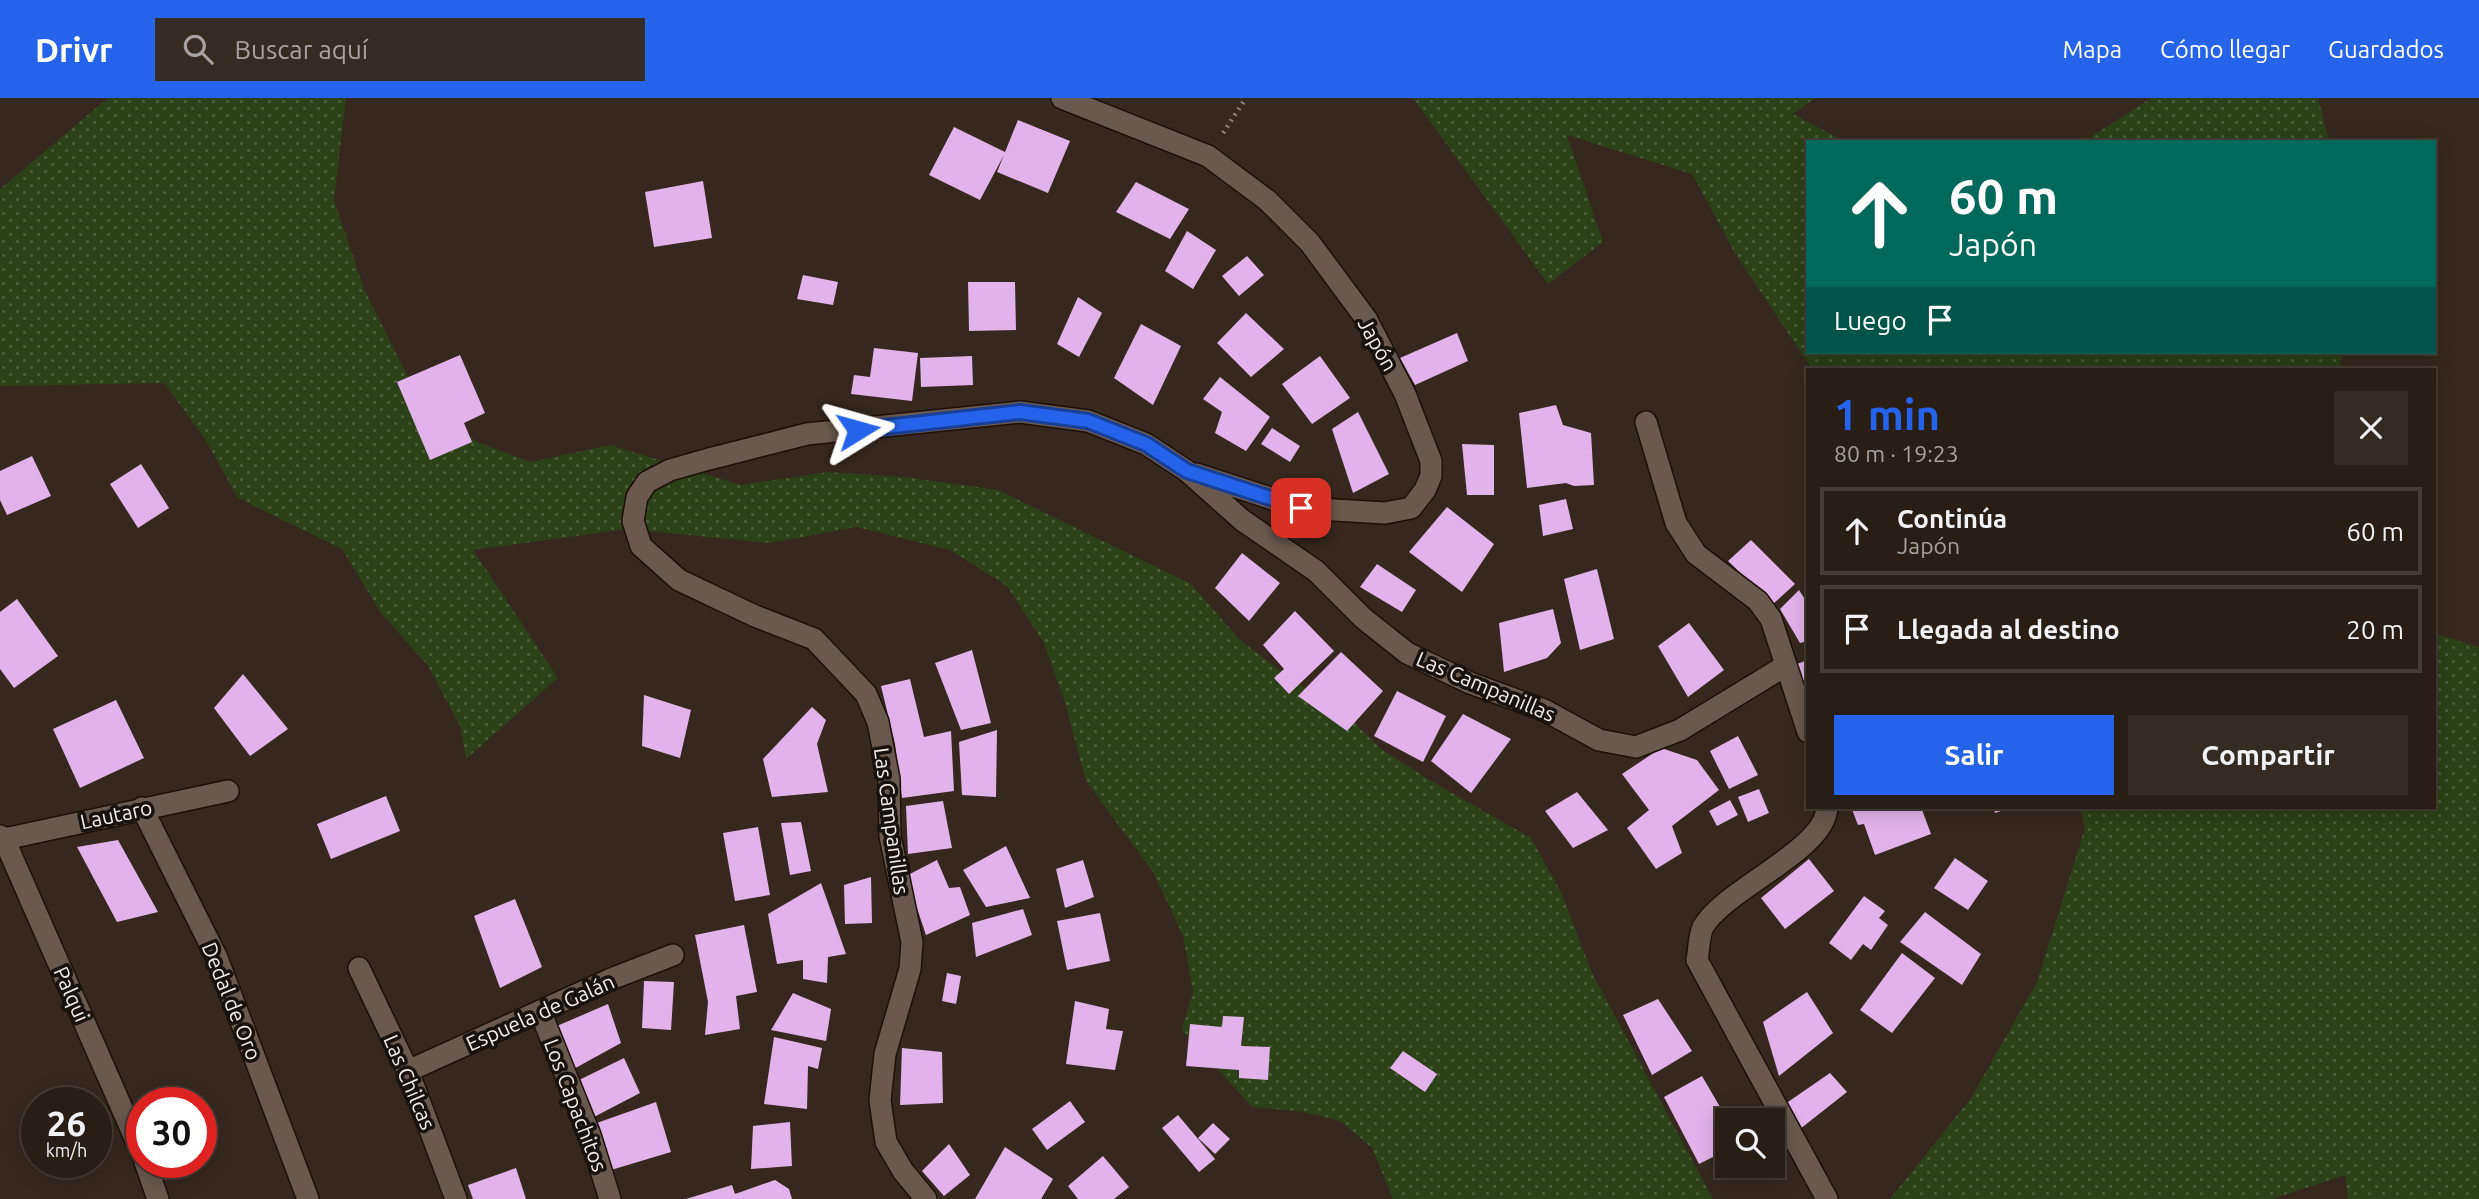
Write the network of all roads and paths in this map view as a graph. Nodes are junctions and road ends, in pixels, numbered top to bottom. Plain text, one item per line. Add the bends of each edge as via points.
1 (1062, 98) edge
2 (1246, 98) edge
3 (1208, 156) junction
4 (1646, 422) dead end
5 (1187, 471) junction
6 (1785, 666) junction
7 (1806, 726) edge
8 (228, 791) dead end
9 (142, 808) junction
10 (1826, 809) edge
11 (1, 838) edge
12 (673, 956) dead end
13 (359, 968) dead end
14 (540, 1012) junction
15 (408, 1071) junction
16 (126, 1118) edge
17 (151, 1178) edge
18 (158, 1199) edge
19 (308, 1199) edge
20 (456, 1199) edge
21 (610, 1199) edge
22 (926, 1199) edge
23 (1827, 1199) edge

1 - 3 street, Japón
2 - 3 path
3 - 5 street, Japón via 1267,200 1310,243 1367,320 1405,394 1431,461 1431,476 1411,508 1385,513 1301,508
4 - 6 street via 1676,523 1696,554 1765,610
5 - 6 street, Las Campanillas via 1242,520 1315,570 1363,618 1408,653 1470,683 1544,710 1600,740 1636,747 1680,730
5 - 22 street, Las Campanillas via 1146,444 1088,421 1020,412 807,434 670,470 647,482 637,497 633,521 641,545 679,580 814,639 870,703 889,779 890,836 912,942 910,969 885,1054 880,1100 886,1142
6 - 7 street
8 - 9 street, Lautaro
9 - 11 street, Lautaro
9 - 19 street, Dedal de Oro via 217,958
10 - 23 street via 1810,840 1723,906 1702,928 1698,960
11 - 16 street, Palqui
12 - 14 street, Espuela de Galán
13 - 15 street, Las Chilcas
14 - 15 street, Espuela de Galán
14 - 21 street, Los Capachitos via 590,1135
15 - 20 street, Las Chilcas
17 - 18 street

